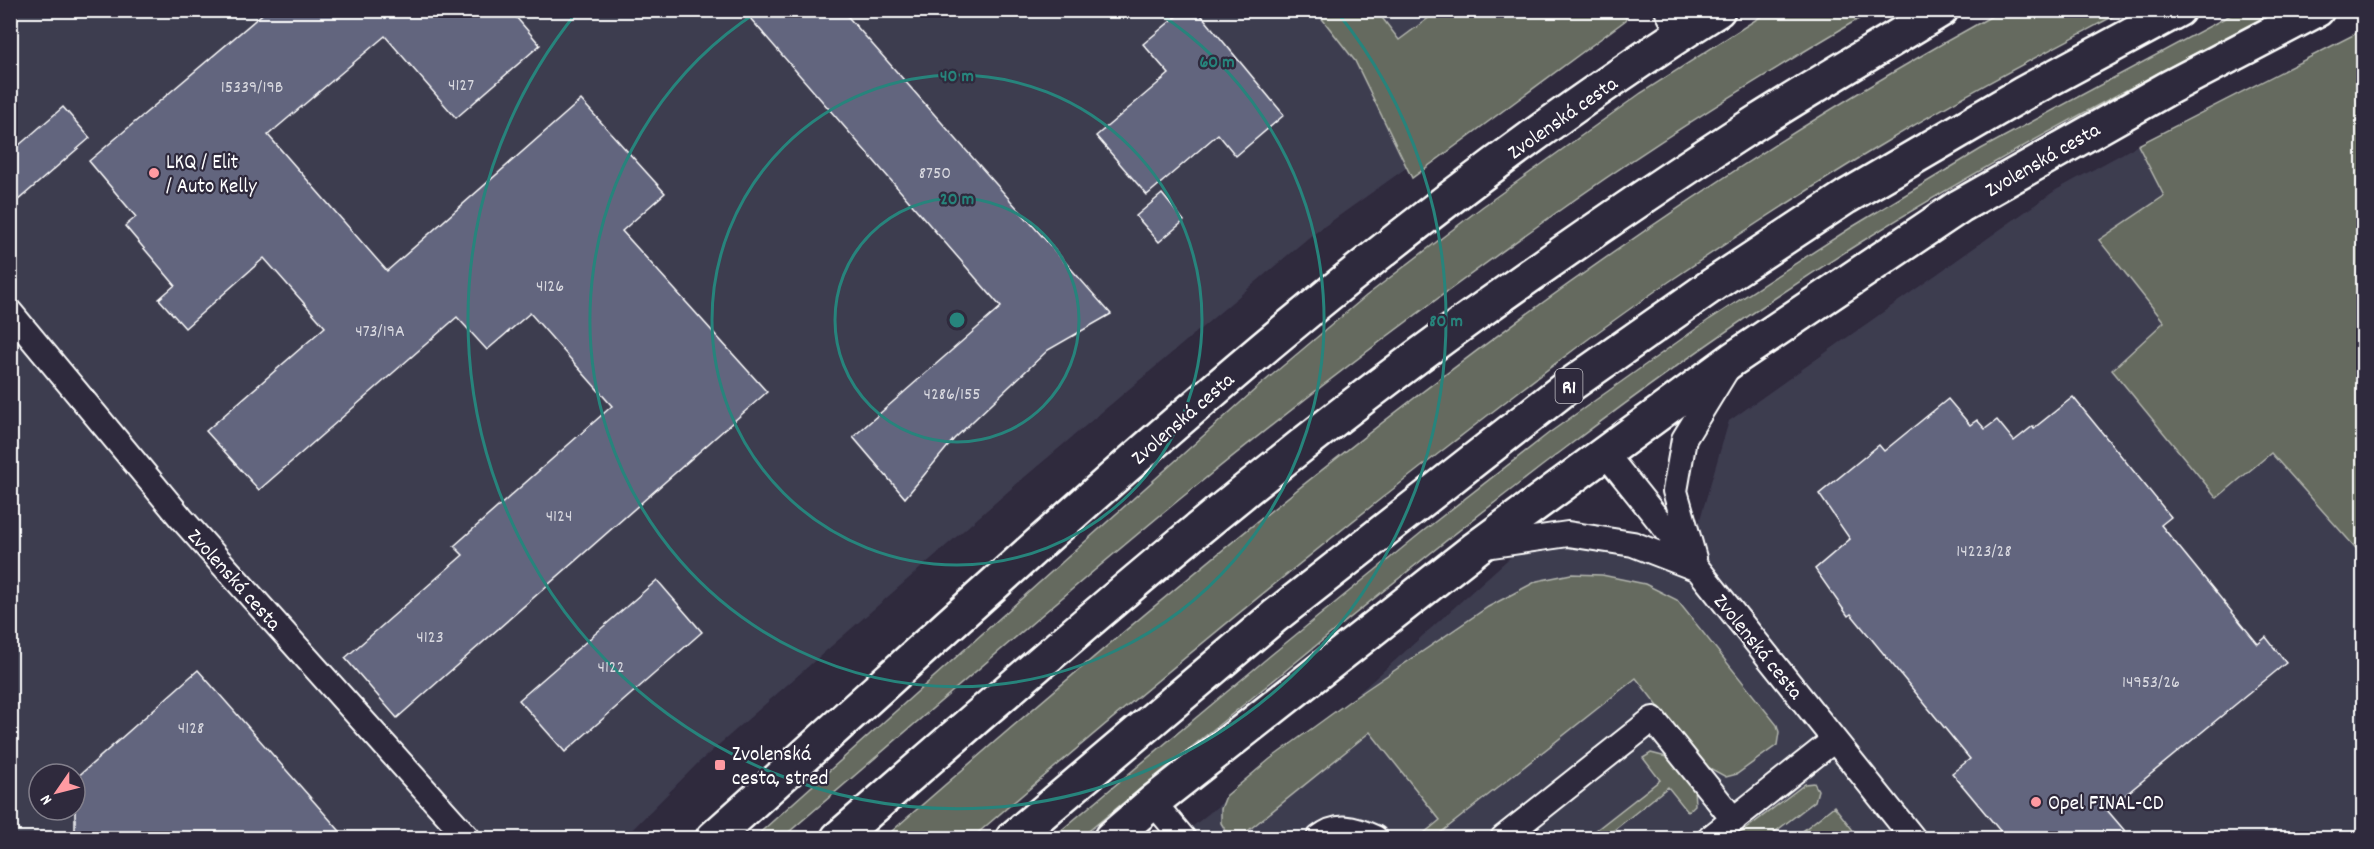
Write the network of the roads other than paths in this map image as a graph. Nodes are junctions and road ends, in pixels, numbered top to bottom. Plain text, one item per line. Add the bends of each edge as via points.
1 (1718, 10) edge
2 (1941, 10) edge
3 (2178, 10) edge
4 (2317, 10) edge
5 (1674, 23) edge
6 (10, 312) edge
7 (1733, 359) junction
8 (1605, 453) junction
9 (1476, 548) junction
10 (1697, 569) junction
11 (1834, 740) junction
12 (1153, 802) junction
13 (1734, 820) junction
14 (468, 838) edge
15 (713, 838) edge
16 (838, 838) edge
17 (1013, 838) edge
18 (1111, 838) edge
19 (1183, 838) edge
20 (1319, 838) edge
21 (1375, 838) edge
22 (1503, 838) edge
23 (1710, 838) edge
24 (1913, 838) edge

1 - 5 main road, Zvolenská cesta
2 - 16 main road via 1756,123 1469,319 1180,546
3 - 17 main road, R1 via 2024,93 1846,197 1563,390 1275,615
4 - 7 main road, Zvolenská cesta via 2170,87 1960,206
5 - 15 main road, Zvolenská cesta via 1274,338
6 - 14 lane, Zvolenská cesta via 181,518
7 - 8 main road, Zvolenská cesta
7 - 10 lane via 1683,439 1675,491
8 - 9 main road, Zvolenská cesta
8 - 10 lane, Zvolenská cesta
9 - 10 lane via 1568,534 1633,544
9 - 12 main road, Zvolenská cesta
10 - 11 lane, Zvolenská cesta
11 - 13 lane
11 - 24 lane, Zvolenská cesta
12 - 18 main road, Zvolenská cesta
12 - 19 lane
13 - 22 lane via 1653,718
13 - 23 lane
20 - 21 lane via 1330,830 1356,830

